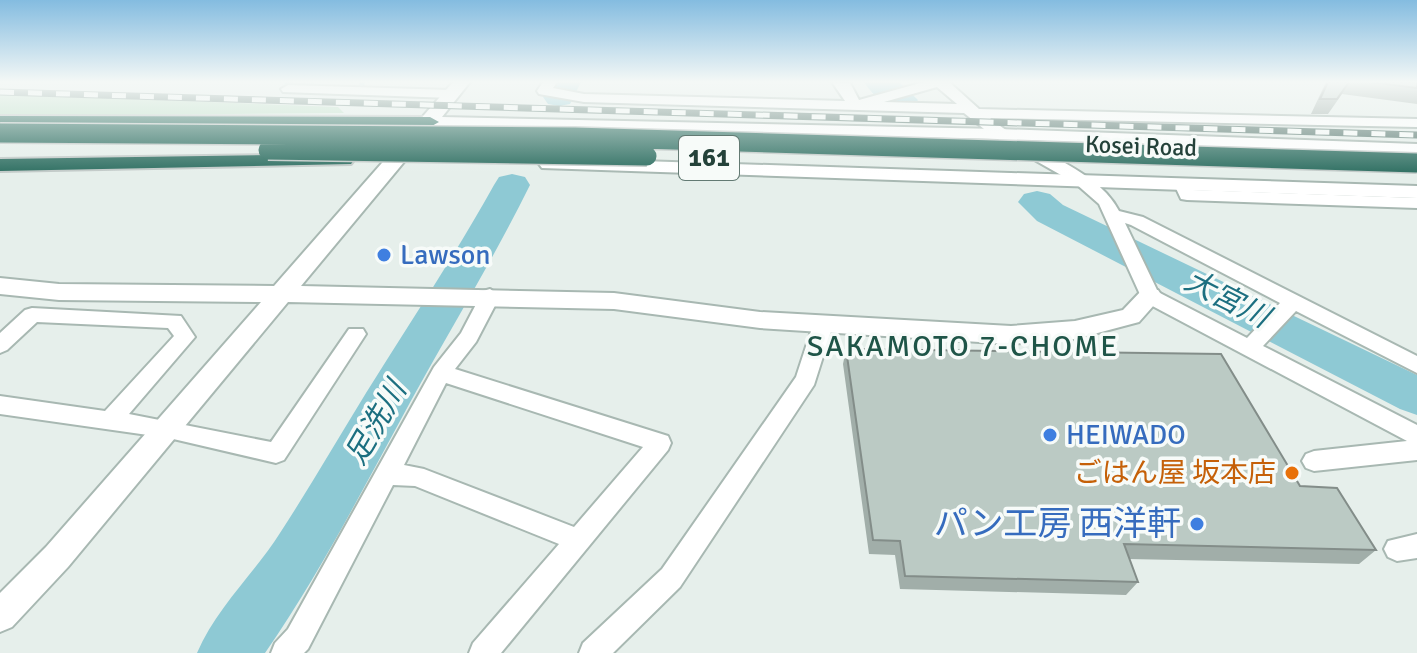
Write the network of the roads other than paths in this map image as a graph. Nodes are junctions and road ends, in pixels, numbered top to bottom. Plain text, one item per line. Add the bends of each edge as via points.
1 (438, 112) edge
2 (971, 112) edge
3 (1024, 112) edge
4 (0, 121) edge
5 (430, 122) junction
6 (1417, 123) edge
7 (0, 133) edge
8 (999, 134) junction
9 (0, 149) edge
10 (1417, 150) edge
11 (399, 159) junction
12 (1417, 163) edge
13 (0, 165) edge
14 (1081, 180) junction
15 (1417, 180) edge
16 (1417, 192) edge
17 (1391, 197) junction
18 (1417, 203) edge
19 (1112, 216) junction
20 (0, 286) edge
21 (1148, 291) junction
22 (278, 296) junction
23 (486, 296) junction
24 (1294, 300) junction
25 (823, 325) junction
26 (356, 334) dead end
27 (0, 345) edge
28 (1249, 348) junction
29 (1417, 365) edge
30 (441, 373) junction
31 (0, 405) edge
32 (110, 421) junction
33 (169, 429) junction
34 (1417, 436) edge
35 (1417, 450) edge
36 (1314, 461) dead end
37 (386, 474) junction
38 (578, 540) junction
39 (0, 616) edge
40 (285, 653) edge
41 (483, 653) edge
42 (593, 653) edge

1 - 5 street
2 - 8 street
3 - 6 street
4 - 5 highway
5 - 8 street
5 - 11 street
7 - 12 highway, Kosei Road / 161, bridge via 575,137
8 - 10 street
8 - 14 street
9 - 15 highway, Kosei Road / 161, bridge via 571,154
11 - 13 highway
11 - 14 street
11 - 22 street
14 - 17 street
14 - 19 street via 1106,202
16 - 17 street
17 - 18 street
19 - 21 street
19 - 24 street via 1137,221
20 - 22 street
21 - 25 street via 1131,316 1075,330 1011,335
21 - 28 street
22 - 23 street
22 - 33 street
23 - 25 street via 614,301
23 - 30 street via 469,337
24 - 28 street
24 - 29 street
25 - 42 street via 806,379 671,578
26 - 33 street via 276,453
27 - 32 street via 32,315 174,321 185,337
28 - 34 street
30 - 37 street
30 - 38 street via 660,443
31 - 32 street
32 - 33 street
33 - 39 street
35 - 36 street
37 - 38 street via 416,476
37 - 40 street via 298,639
38 - 41 street

